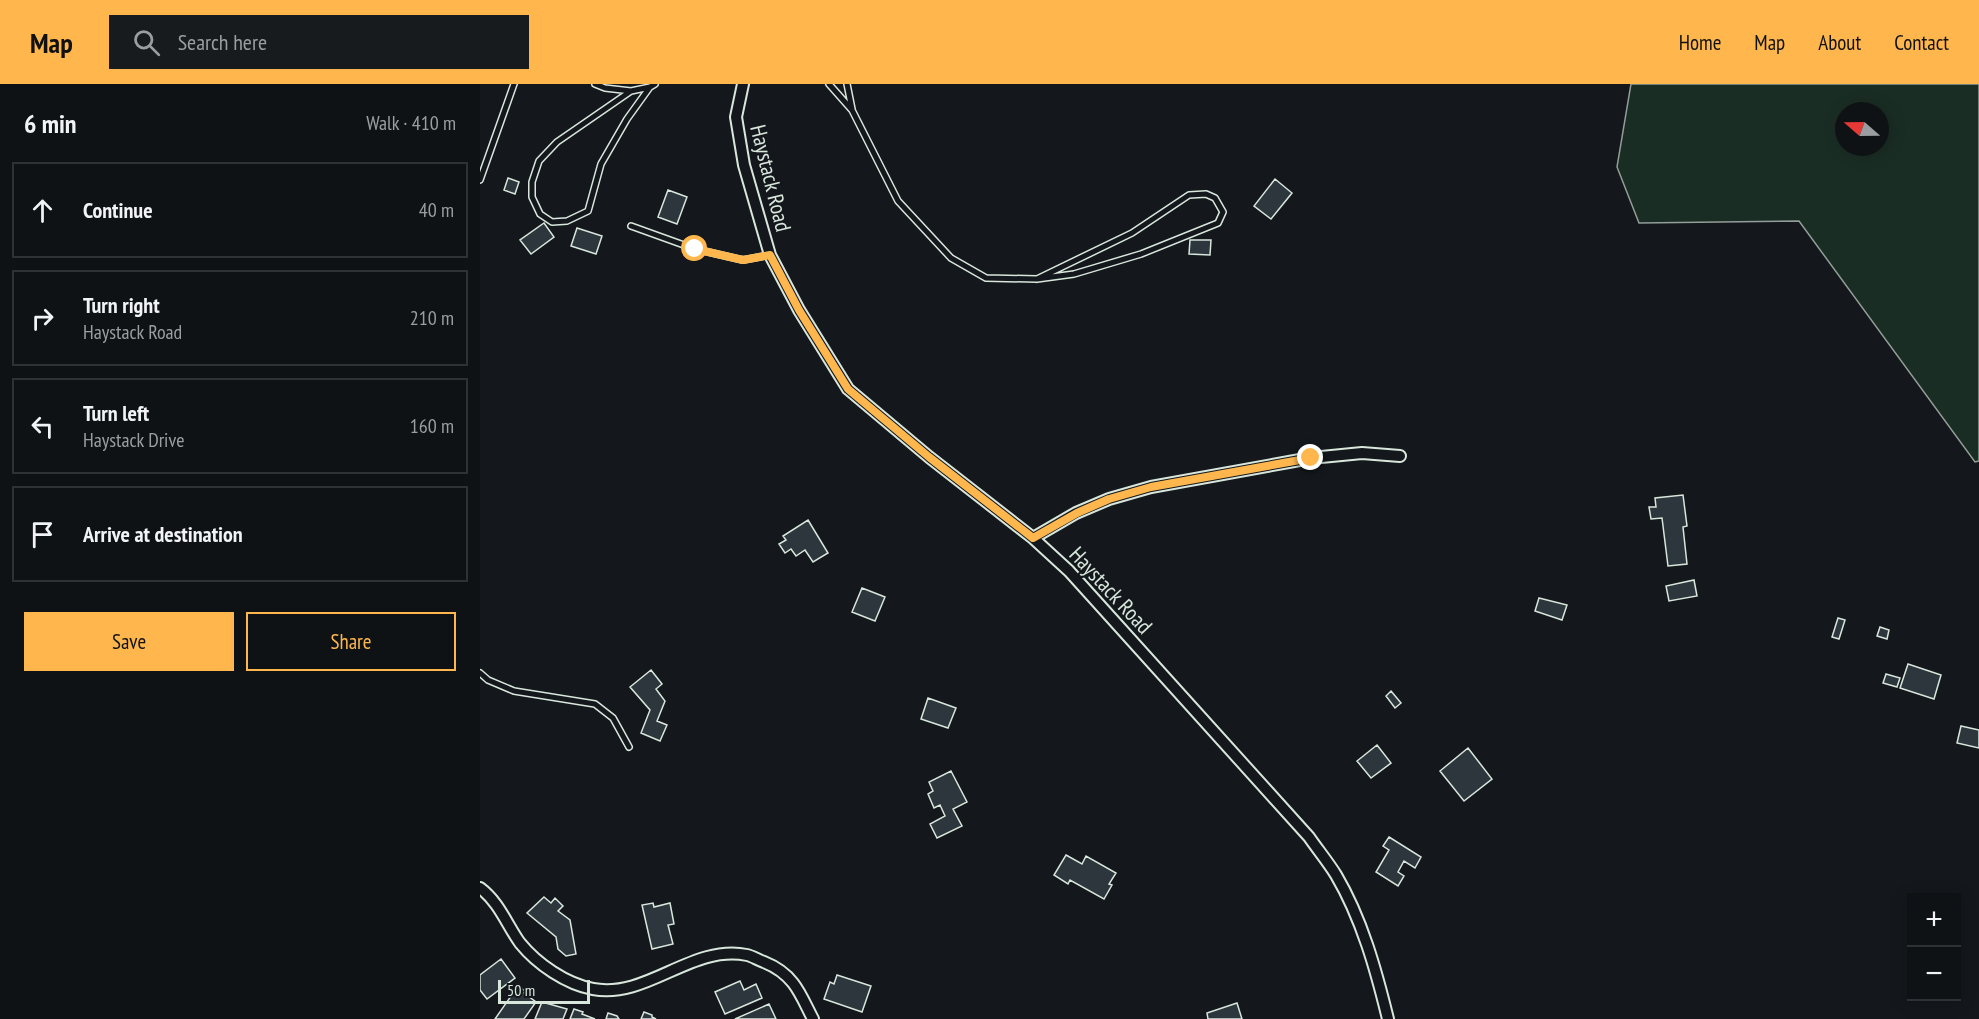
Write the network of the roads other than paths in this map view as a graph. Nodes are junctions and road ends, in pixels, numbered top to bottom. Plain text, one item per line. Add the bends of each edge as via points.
1 (514, 84) edge
2 (595, 84) edge
3 (743, 84) edge
4 (829, 84) edge
5 (847, 84) edge
6 (653, 86) edge
7 (631, 91) junction
8 (852, 110) junction
9 (480, 180) edge
10 (631, 226) dead end
11 (770, 255) junction
12 (1037, 279) junction
13 (1400, 456) dead end
14 (1033, 538) junction
15 (480, 673) edge
16 (629, 747) dead end
17 (480, 888) edge
18 (813, 1019) edge
19 (1388, 1019) edge

1 - 9 lane
2 - 7 lane
3 - 11 street, Haystack Road via 736,117 744,165
4 - 8 lane
5 - 8 lane
6 - 7 lane
6 - 7 lane via 627,119 601,164 588,211 567,222 552,222 540,214 532,197 539,160 557,142
8 - 12 lane via 898,201 951,258 986,278
10 - 11 lane via 695,249 743,260
11 - 14 street, Haystack Road via 848,389
12 - 12 lane via 1074,274 1141,254 1218,224 1223,212 1215,198 1189,195 1132,232
13 - 14 street via 1362,453 1311,458 1151,487 1109,499
14 - 19 street, Haystack Road via 1069,571 1310,837 1354,913
15 - 16 lane via 514,691 595,704 613,718
17 - 18 street via 490,896 521,944 565,979 593,989 624,989 718,954 747,955 772,966 793,982

